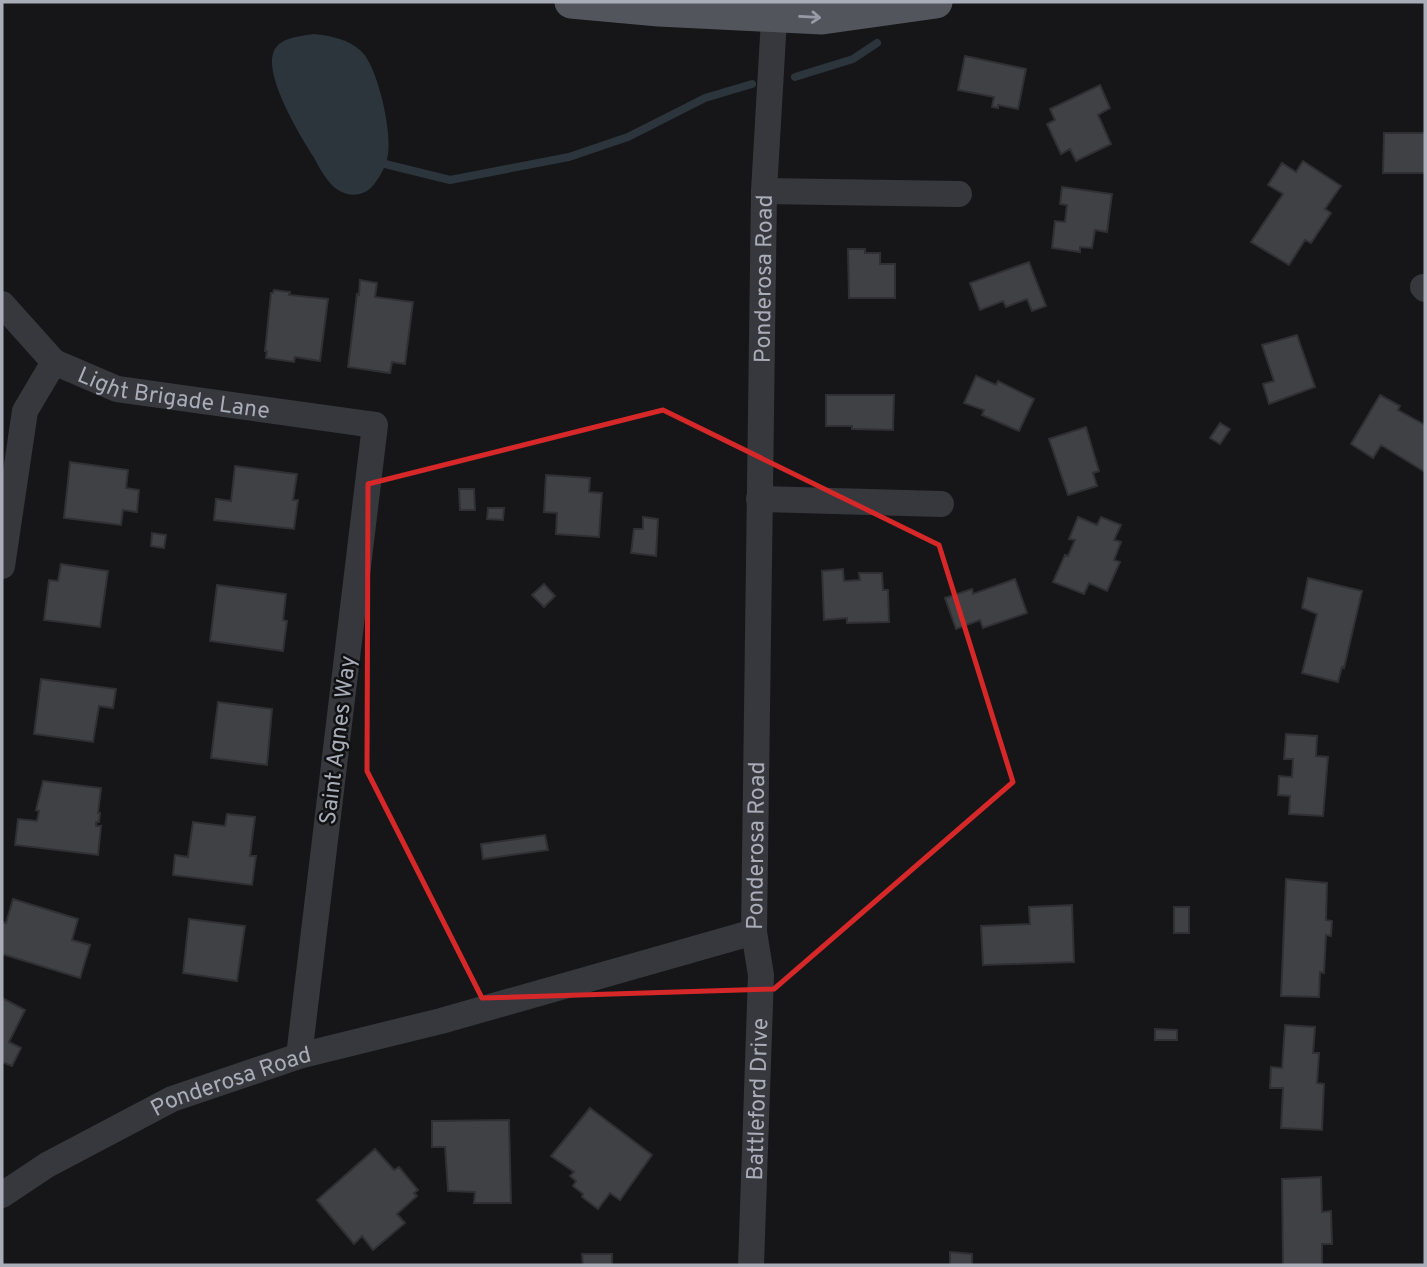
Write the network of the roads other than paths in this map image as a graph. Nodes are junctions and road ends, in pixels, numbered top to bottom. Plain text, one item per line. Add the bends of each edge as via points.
1 (571, 2) edge
2 (936, 2) edge
3 (775, 9) edge
4 (764, 191) junction
5 (959, 194) dead end
6 (2, 304) edge
7 (54, 362) junction
8 (375, 425) joint
9 (759, 499) junction
10 (941, 504) dead end
11 (2, 566) edge
12 (754, 932) junction
13 (299, 1056) junction
14 (2, 1195) edge
15 (751, 1265) edge

1 - 3 main road via 659,10
3 -> 2 main road via 822,18
3 - 4 street, Ponderosa Road
4 - 5 street
4 - 9 street, Ponderosa Road
6 - 7 street, Light Brigade Lane
7 - 8 street, Light Brigade Lane via 117,389
7 - 11 street via 25,411
8 - 13 street, Saint Agnes Way
9 - 10 street
9 - 12 street, Ponderosa Road
12 - 13 street, Ponderosa Road via 441,1021
12 - 15 street, Battleford Drive via 761,975
13 - 14 street, Ponderosa Road via 172,1099 47,1165

